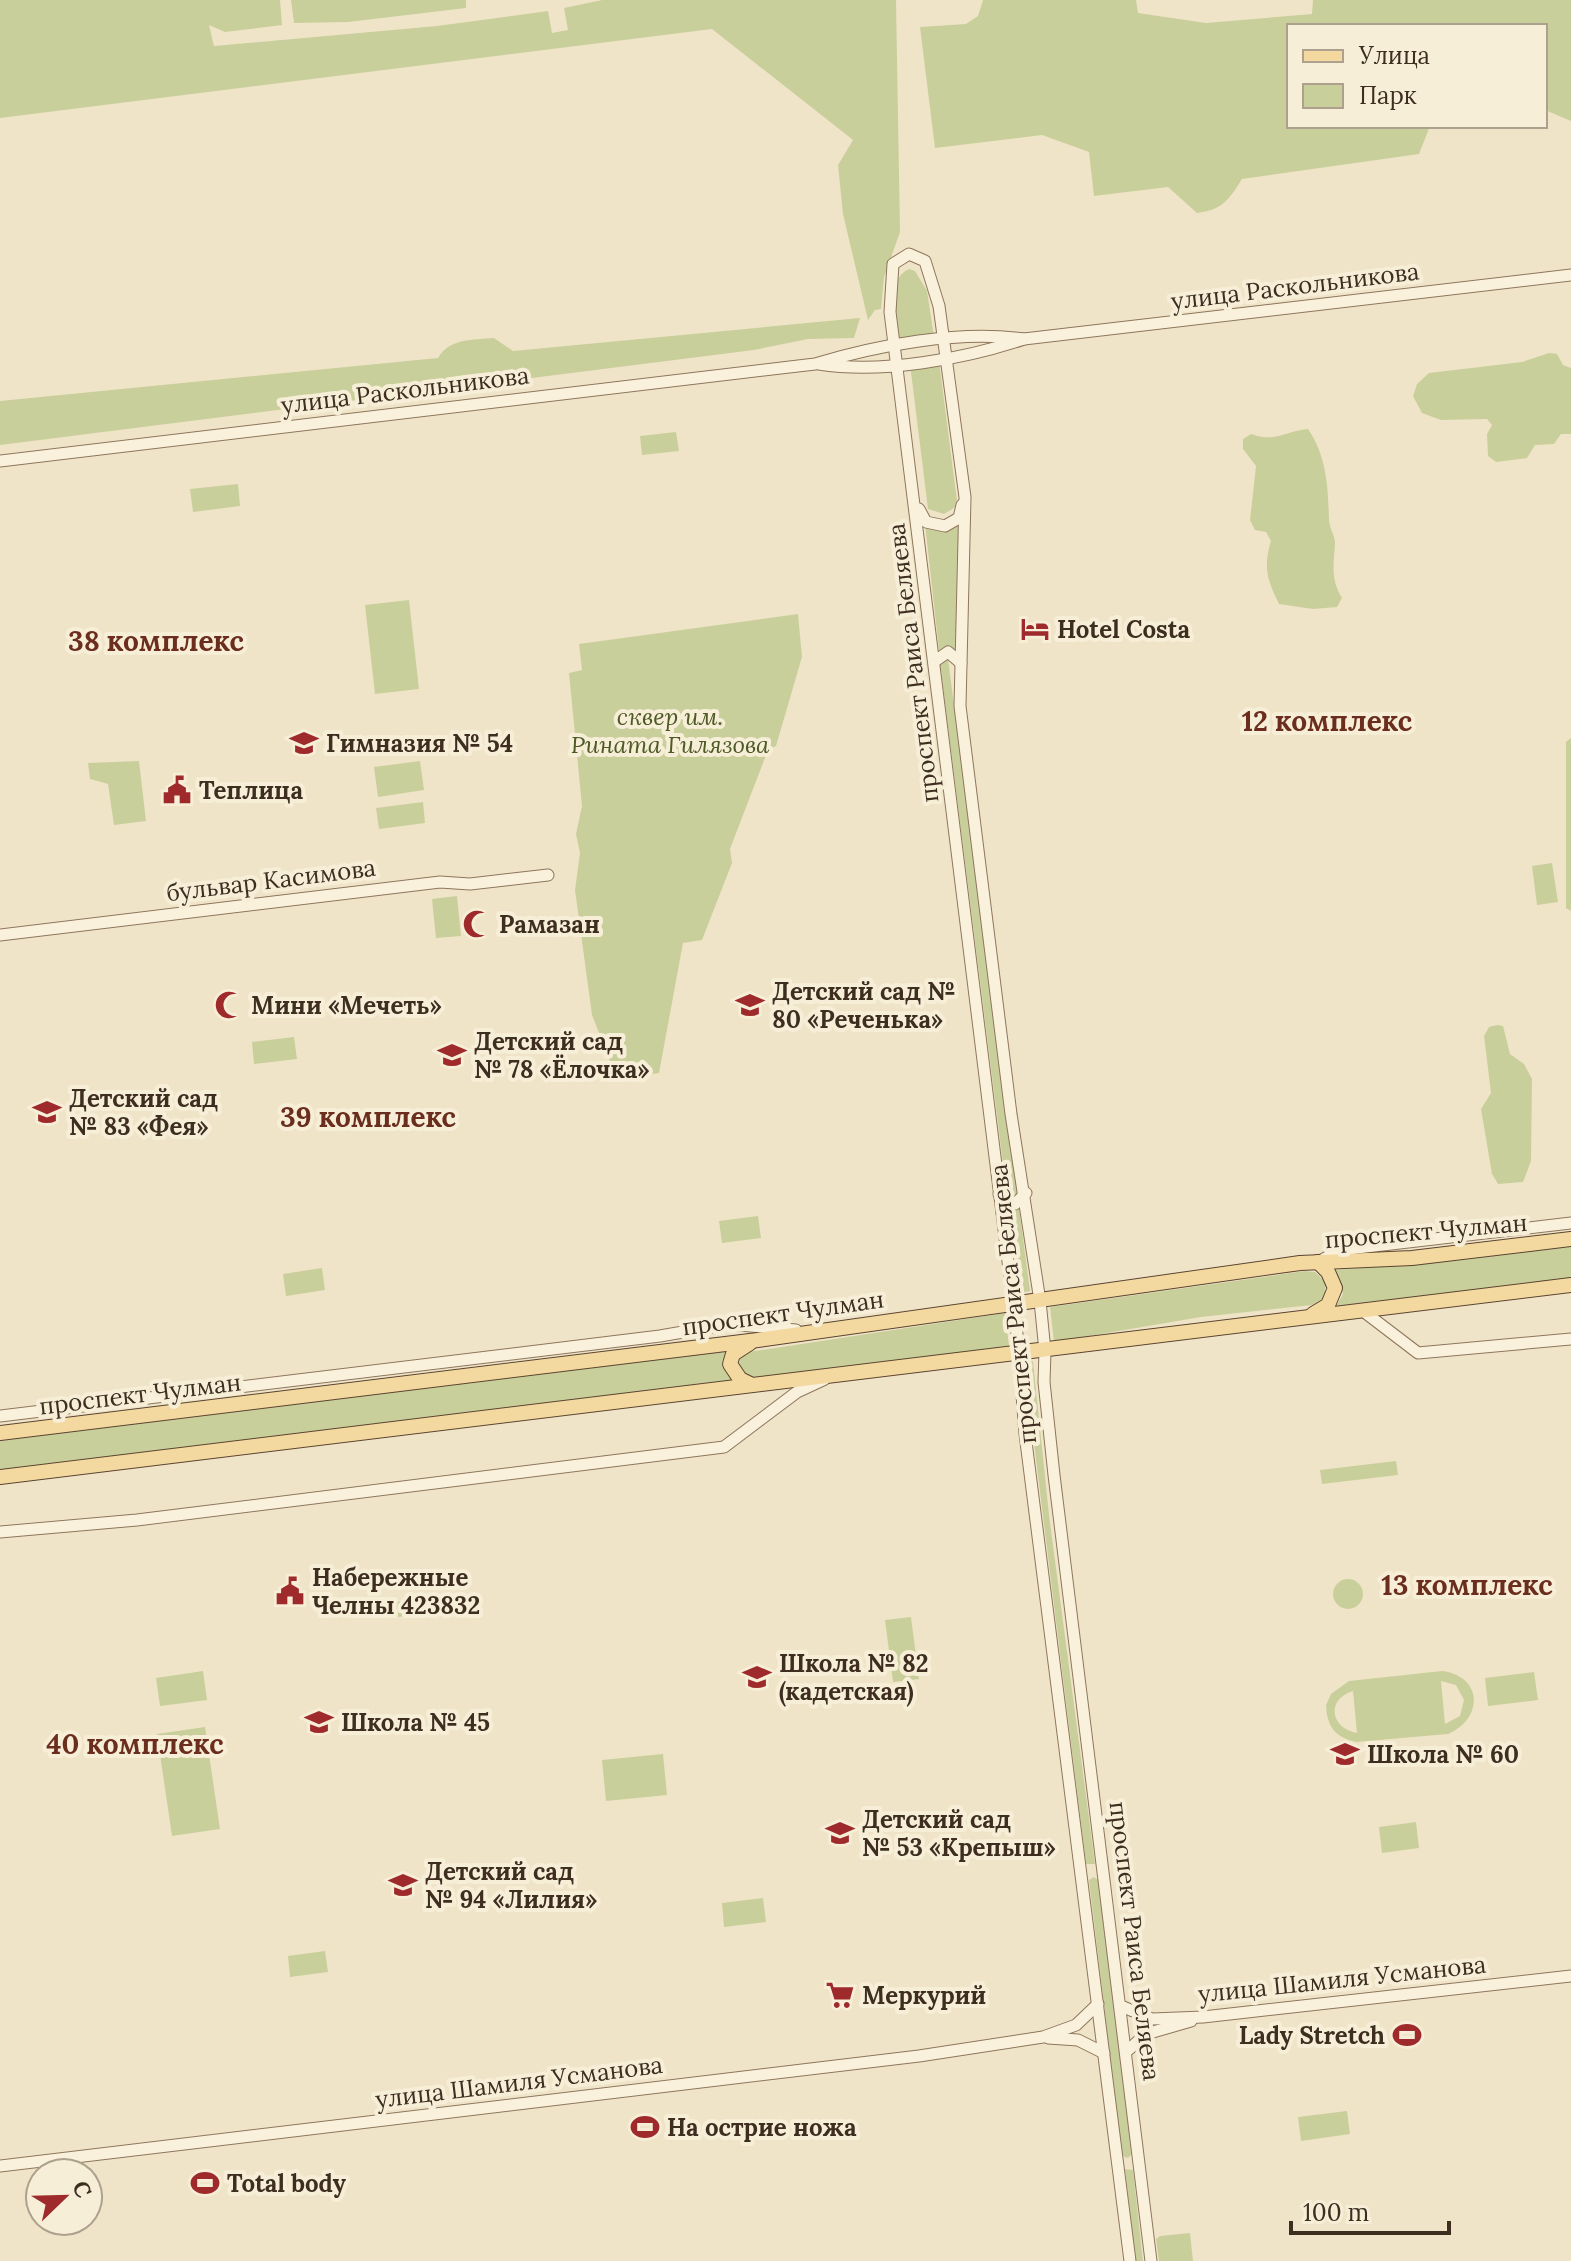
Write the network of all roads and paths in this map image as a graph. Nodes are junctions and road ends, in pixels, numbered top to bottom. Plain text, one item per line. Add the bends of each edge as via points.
1 (1571, 275) edge
2 (1024, 339) junction
3 (944, 341) junction
4 (895, 346) junction
5 (946, 357) junction
6 (898, 363) junction
7 (815, 364) junction
8 (0, 461) edge
9 (965, 497) junction
10 (915, 501) junction
11 (935, 661) junction
12 (961, 663) junction
13 (548, 875) dead end
14 (0, 935) edge
15 (999, 1193) junction
16 (1026, 1193) junction
17 (1571, 1223) edge
18 (1571, 1239) edge
19 (1318, 1262) junction
20 (1571, 1285) edge
21 (1040, 1301) junction
22 (1013, 1304) junction
23 (1363, 1311) junction
24 (1311, 1316) junction
25 (808, 1331) junction
26 (1571, 1339) edge
27 (758, 1340) junction
28 (1045, 1351) junction
29 (1018, 1355) junction
30 (826, 1378) junction
31 (750, 1384) junction
32 (0, 1416) edge
33 (0, 1433) edge
34 (0, 1477) edge
35 (0, 1532) edge
36 (1105, 1881) junction
37 (1082, 1882) junction
38 (1571, 1976) edge
39 (1098, 2004) junction
40 (1121, 2006) junction
41 (1203, 2017) junction
42 (1043, 2037) junction
43 (1126, 2052) junction
44 (1104, 2053) junction
45 (1138, 2153) junction
46 (1117, 2154) junction
47 (0, 2166) edge
48 (1130, 2261) edge
49 (1151, 2261) edge

1 - 2 street, улица Раскольникова
2 - 3 street, улица Раскольникова via 993,335
2 - 5 street, улица Раскольникова via 982,353
3 - 4 street, улица Раскольникова
3 - 4 street, проспект Раиса Беляева via 925,261 909,254 892,268
3 - 5 street, проспект Раиса Беляева
4 - 6 street, проспект Раиса Беляева
4 - 7 street, улица Раскольникова
5 - 6 street, улица Раскольникова
5 - 9 street, проспект Раиса Беляева
6 - 7 street, улица Раскольникова via 853,370
6 - 10 street, проспект Раиса Беляева
7 - 8 street, улица Раскольникова
9 - 10 street via 959,518 945,526 926,522
9 - 12 street, проспект Раиса Беляева
10 - 11 street, проспект Раиса Беляева
11 - 12 street via 948,652
11 - 15 street, проспект Раиса Беляева
12 - 16 street, проспект Раиса Беляева via 960,706 993,976
13 - 14 street, бульвар Касимова via 440,882
15 - 16 street via 1010,1204
15 - 22 street, проспект Раиса Беляева
16 - 21 street, проспект Раиса Беляева
17 - 19 street via 1340,1250
18 - 19 main road, проспект Чулман via 1412,1258
19 - 21 main road, проспект Чулман
19 - 24 main road via 1335,1288 1328,1305
20 - 23 main road
21 - 22 main road, проспект Чулман
21 - 28 street, проспект Раиса Беляева
22 - 25 main road, проспект Чулман
22 - 29 street, проспект Раиса Беляева
23 - 24 main road
23 - 26 street via 1418,1353
24 - 28 main road
25 - 27 main road, проспект Чулман
25 - 32 street via 729,1324
27 - 31 main road via 741,1347 730,1364
27 - 33 main road, проспект Чулман
28 - 29 main road
28 - 36 street, проспект Раиса Беляева via 1054,1475
29 - 30 main road
29 - 37 street, проспект Раиса Беляева
30 - 31 main road
30 - 35 street via 797,1392 724,1447
31 - 34 main road
36 - 37 street via 1093,1869
36 - 40 street, проспект Раиса Беляева
37 - 39 street, проспект Раиса Беляева
38 - 41 street, улица Шамиля Усманова
39 - 42 street, улица Шамиля Усманова via 1086,2019
39 - 44 street, проспект Раиса Беляева
40 - 41 street, улица Шамиля Усманова via 1152,2019
40 - 43 street, проспект Раиса Беляева
41 - 43 street via 1146,2034
42 - 44 street, улица Шамиля Усманова via 1078,2040
42 - 47 street, улица Шамиля Усманова
43 - 45 street, проспект Раиса Беляева
44 - 46 street, проспект Раиса Беляева
45 - 46 street via 1129,2163
45 - 49 street, проспект Раиса Беляева
46 - 48 street, проспект Раиса Беляева

